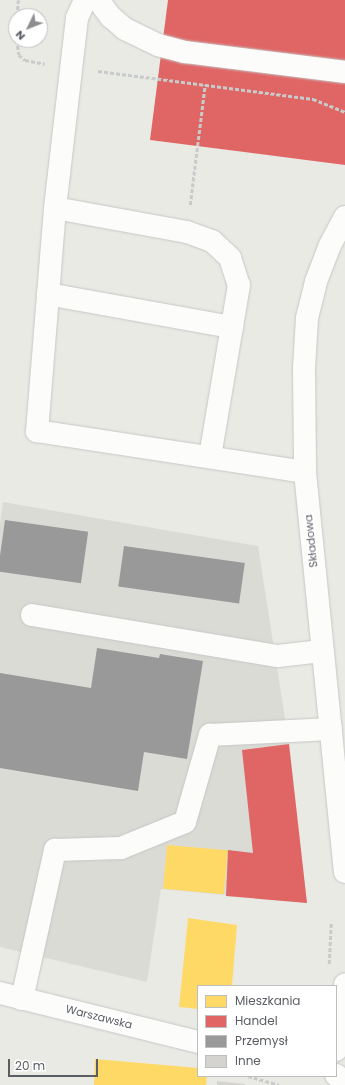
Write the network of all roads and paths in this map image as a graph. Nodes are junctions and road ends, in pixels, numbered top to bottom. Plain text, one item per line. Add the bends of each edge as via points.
1 (85, 0) edge
2 (98, 0) edge
3 (18, 48) edge
4 (52, 65) dead end
5 (96, 71) dead end
6 (345, 72) edge
7 (206, 85) junction
8 (345, 112) edge
9 (55, 208) junction
10 (345, 217) edge
11 (187, 232) junction
12 (48, 294) junction
13 (232, 327) junction
14 (210, 456) junction
15 (305, 472) junction
16 (32, 615) dead end
17 (322, 651) junction
18 (330, 729) junction
19 (345, 872) edge
20 (331, 923) dead end
21 (328, 972) dead end
22 (345, 985) edge
23 (0, 993) edge
24 (22, 999) junction
25 (197, 1042) edge
26 (337, 1043) edge
27 (337, 1075) edge
28 (251, 1077) edge
29 (345, 1082) edge
30 (279, 1085) edge

1 - 9 street via 77,18
2 - 6 street via 111,17 125,29 158,45 186,52
3 - 4 path via 22,58
5 - 7 path
7 - 8 path via 314,99
7 - 11 path
9 - 11 street
9 - 12 street
10 - 15 street, Składowa via 330,245 316,282 307,318 304,368
11 - 13 street via 212,241 230,258 239,285
12 - 13 street
12 - 14 street via 37,431
13 - 14 street
14 - 15 street
15 - 17 street, Składowa
16 - 17 street via 278,656
17 - 18 street, Składowa
18 - 19 street, Składowa
18 - 24 street via 210,735 185,822 121,848 55,850
20 - 21 path
22 - 26 street
23 - 24 street, Warszawska
24 - 25 street, Warszawska
27 - 29 street
28 - 30 path

